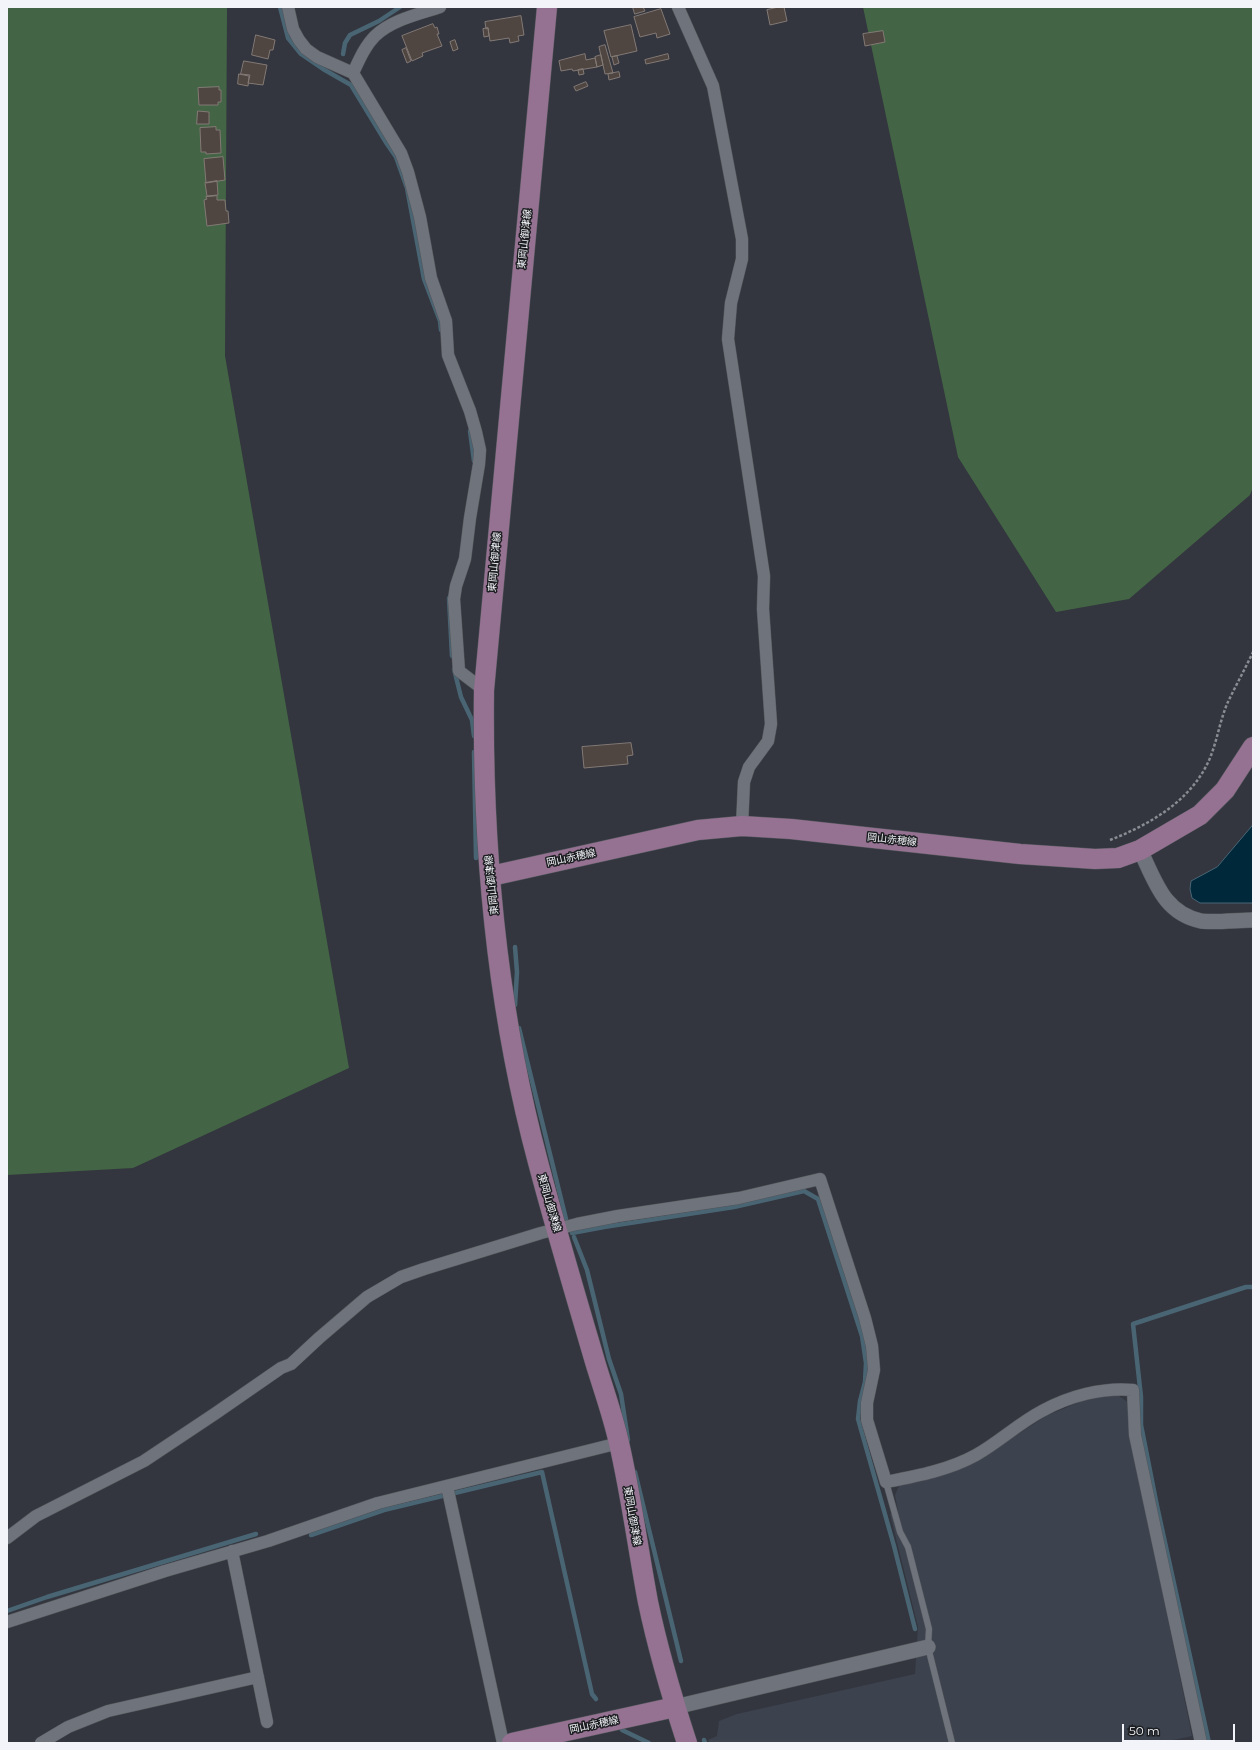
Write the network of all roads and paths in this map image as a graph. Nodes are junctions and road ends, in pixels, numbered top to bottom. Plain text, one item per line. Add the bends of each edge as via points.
1 (288, 7) edge
2 (440, 7) edge
3 (547, 7) edge
4 (678, 7) edge
5 (353, 73) junction
6 (1253, 652) edge
7 (484, 690) junction
8 (1253, 747) edge
9 (742, 826) junction
10 (1140, 850) junction
11 (1095, 859) junction
12 (491, 876) junction
13 (1253, 920) edge
14 (557, 1229) junction
15 (619, 1443) junction
16 (886, 1482) junction
17 (449, 1492) junction
18 (7, 1538) edge
19 (232, 1551) junction
20 (7, 1622) edge
21 (928, 1647) junction
22 (258, 1677) junction
23 (675, 1707) junction
24 (267, 1722) dead end
25 (41, 1743) edge
26 (503, 1743) edge
27 (512, 1743) edge
28 (687, 1743) edge
29 (952, 1743) edge
30 (1201, 1743) edge

1 - 5 street via 293,29 306,49 317,57
2 - 5 street via 380,32 366,47
3 - 7 main road, 東岡山御津線
4 - 9 street via 713,86 742,239 742,260 731,303 728,339 764,576 763,609 771,724 768,741 749,767 744,782
5 - 7 street via 401,153 408,172 431,278 446,321 448,355 470,412 480,450 465,559 454,599 459,671
6 - 11 path via 1227,706 1204,770 1190,790 1167,810 1135,830 1104,842
7 - 12 main road, 東岡山御津線 via 483,763
8 - 10 main road, 岡山赤穂線 via 1225,790 1200,815
9 - 11 main road, 岡山赤穂線 via 1020,854
9 - 12 main road, 岡山赤穂線 via 698,830
10 - 11 main road, 岡山赤穂線 via 1118,858
10 - 13 street via 1160,892 1174,909 1201,921
12 - 14 main road, 東岡山御津線 via 501,980 510,1038 537,1160
14 - 15 main road, 東岡山御津線
14 - 16 street via 618,1216 739,1198 820,1179 872,1346 874,1370 867,1403 867,1420
14 - 18 street via 401,1277 367,1297 291,1364 281,1368 216,1414 144,1461 36,1516
15 - 17 street
15 - 23 main road, 東岡山御津線 via 649,1606
16 - 21 lane via 900,1532 908,1547 929,1629
16 - 30 street via 953,1466 976,1455 1042,1411 1079,1396 1116,1388 1132,1390 1135,1435
17 - 19 street via 378,1503
17 - 26 street
19 - 20 street
19 - 22 street
21 - 23 street
21 - 29 lane
22 - 24 street
22 - 25 street via 108,1711
23 - 27 main road, 岡山赤穂線
23 - 28 main road, 東岡山御津線

